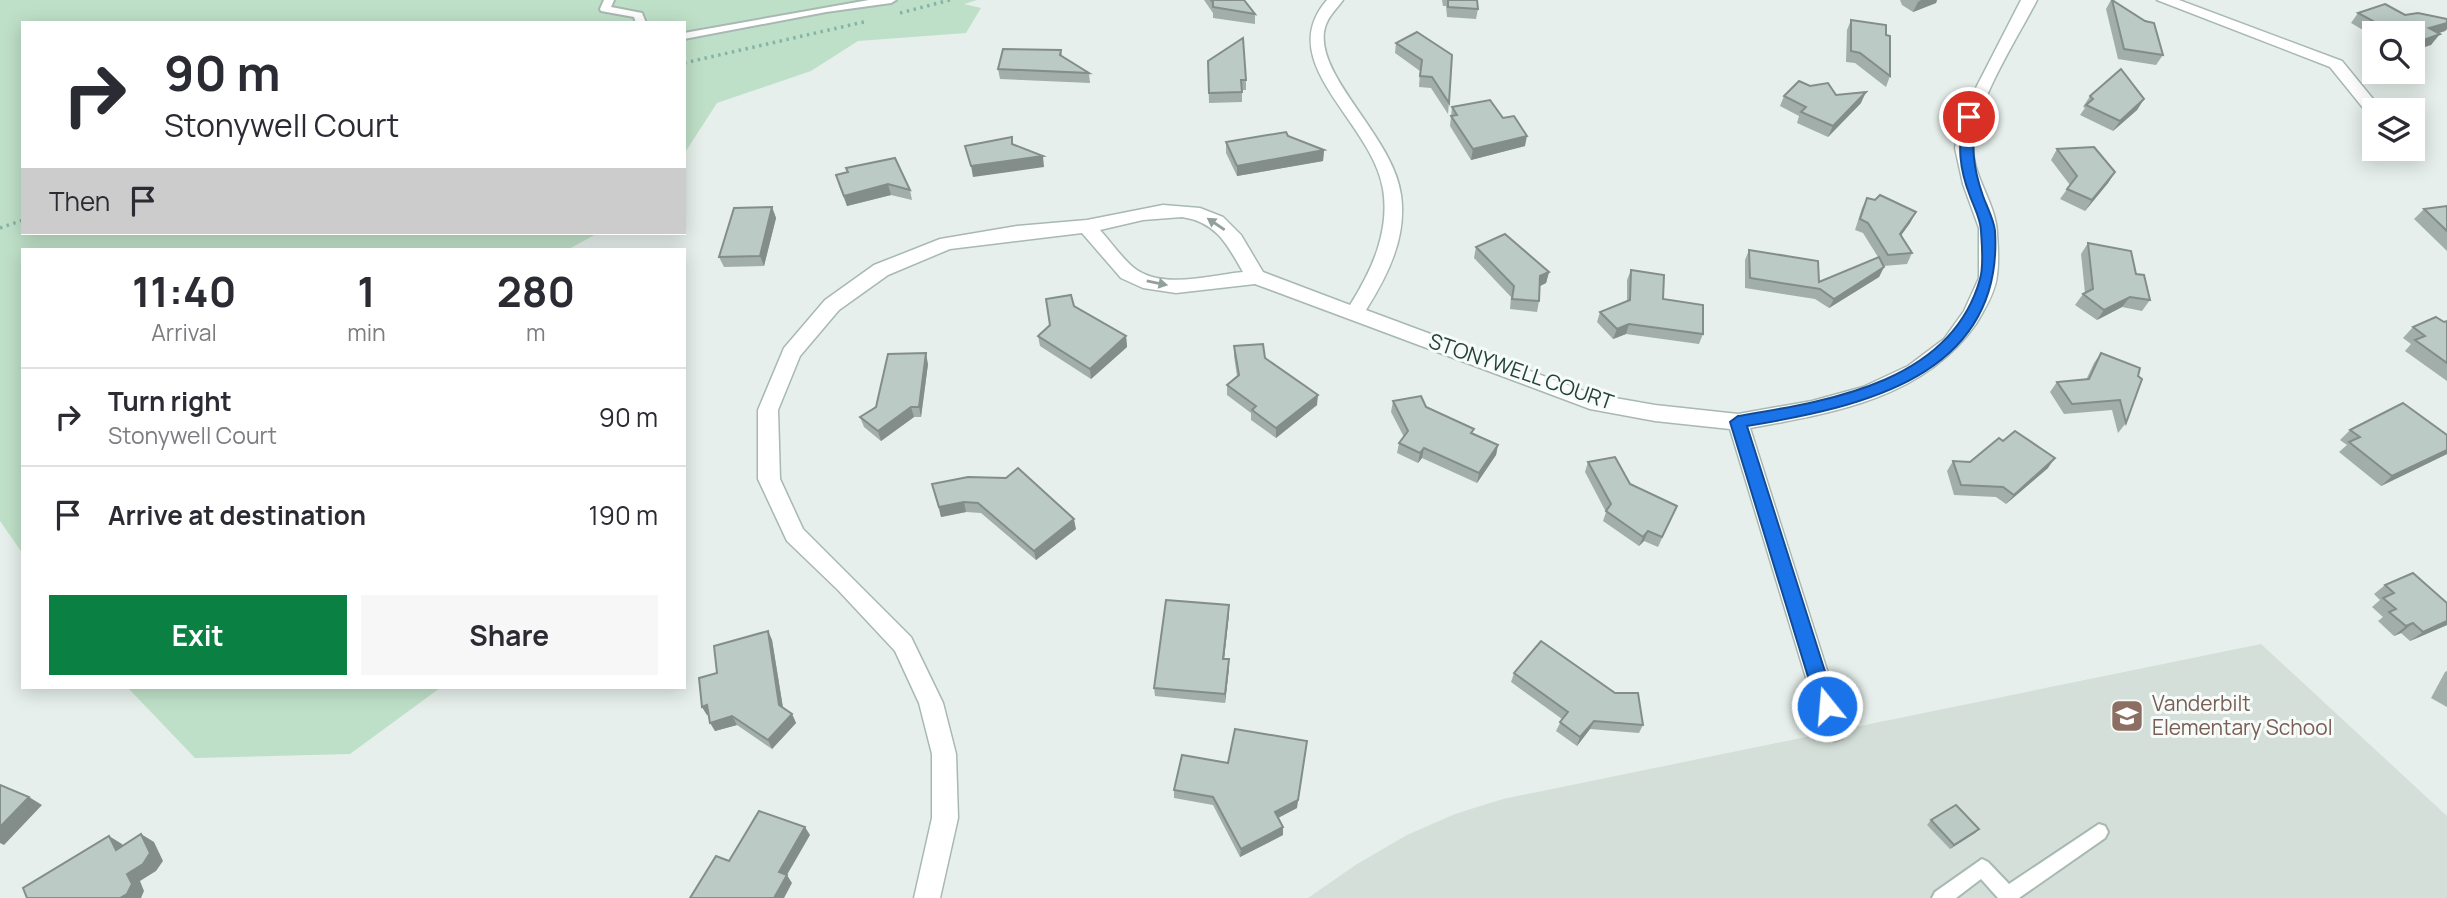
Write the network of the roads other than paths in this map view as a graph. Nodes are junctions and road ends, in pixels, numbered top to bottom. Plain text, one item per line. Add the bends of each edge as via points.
1 (609, 0) edge
2 (891, 0) edge
3 (1335, 0) edge
4 (2029, 0) edge
5 (2165, 0) edge
6 (640, 21) edge
7 (686, 36) edge
8 (2364, 98) edge
9 (1087, 226) junction
10 (1256, 277) junction
11 (1354, 314) junction
12 (1738, 422) junction
13 (1834, 730) dead end
14 (2099, 832) dead end
15 (2009, 896) edge
16 (927, 898) edge
17 (1941, 898) edge

1 - 6 lane via 605,9 638,15
2 - 7 lane
3 - 11 street via 1318,26 1318,50 1328,77 1370,135 1393,198 1392,239 1376,281
4 - 12 street, STONYWELL COURT via 1969,117 1964,148 1988,228 1988,278 1973,313 1951,344 1915,371 1869,393
5 - 8 street via 2336,64
9 -> 10 street, STONYWELL COURT via 1128,273 1150,283 1176,286
10 -> 9 street via 1232,236 1217,222 1196,213 1171,210
9 - 16 street via 947,243 881,270 832,305 791,353 768,411 769,479 795,535 902,644 931,703 944,754 945,818
10 - 11 street, STONYWELL COURT
11 - 12 street, STONYWELL COURT via 1590,401
12 - 13 street
14 - 15 lane
15 - 17 lane via 1982,868

